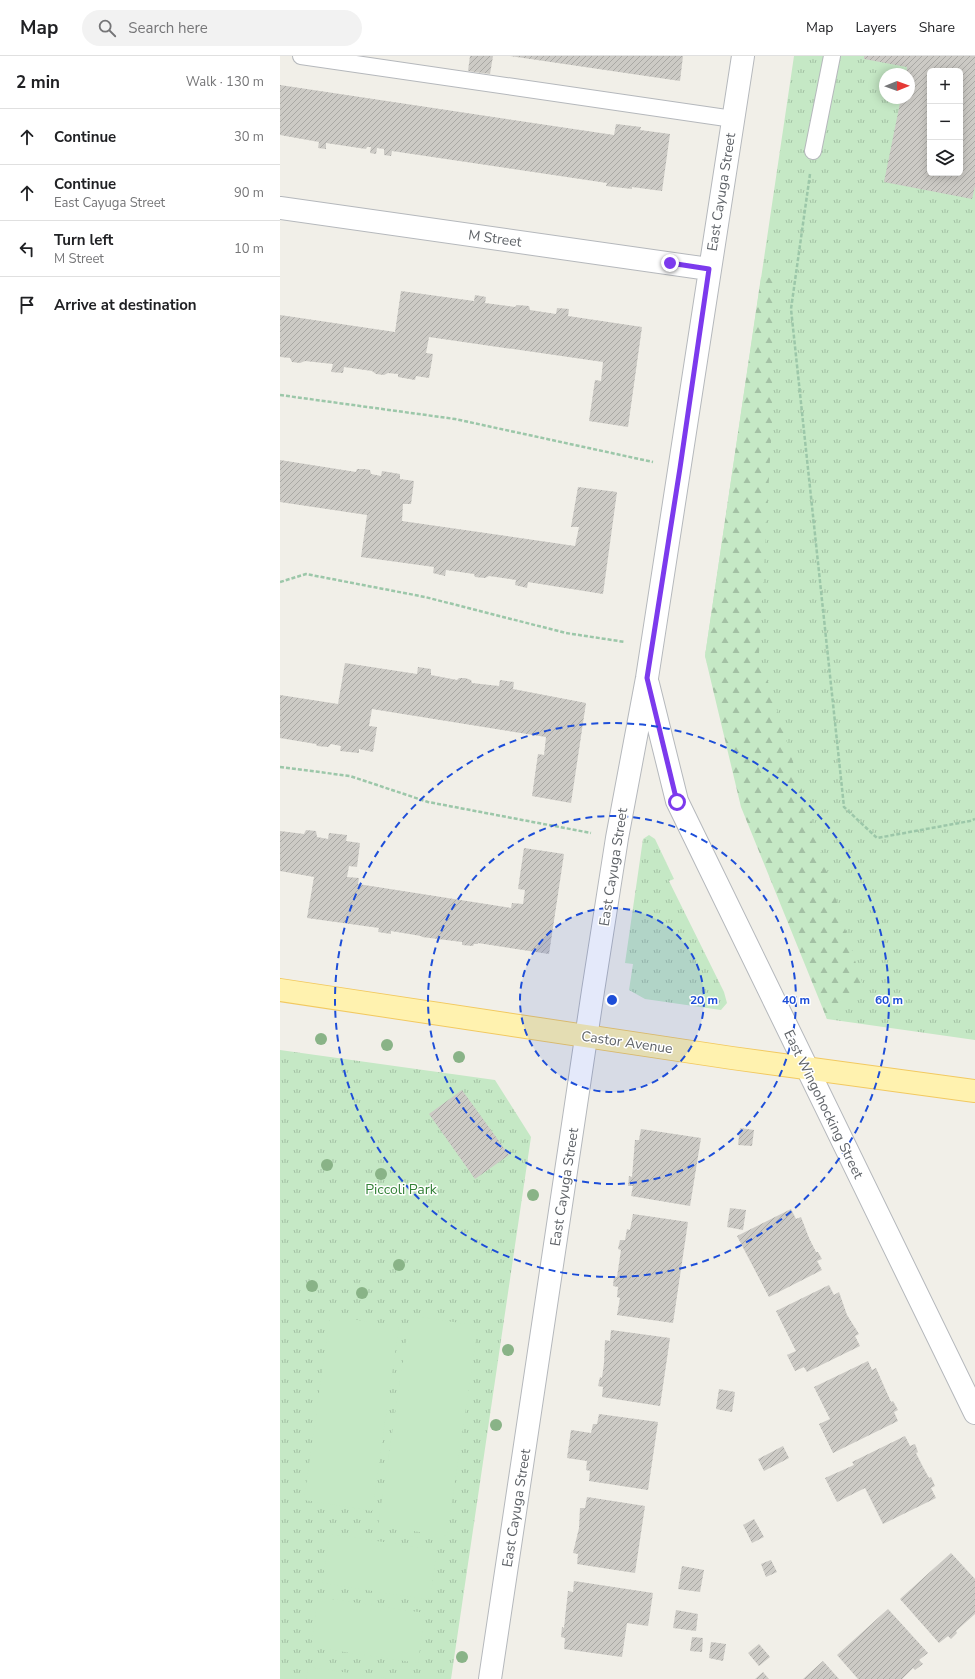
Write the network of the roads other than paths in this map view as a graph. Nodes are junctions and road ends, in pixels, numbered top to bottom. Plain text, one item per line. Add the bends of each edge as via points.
1 (301, 56) edge
2 (743, 56) edge
3 (832, 56) edge
4 (733, 119) junction
5 (813, 151) road end
6 (280, 208) edge
7 (709, 269) junction
8 (647, 678) junction
9 (280, 990) edge
10 (586, 1036) junction
11 (807, 1068) junction
12 (975, 1091) edge
13 (975, 1413) edge
14 (490, 1679) edge

1 - 4 lane
2 - 4 street, East Cayuga Street
3 - 5 lane
4 - 7 street, East Cayuga Street
6 - 7 street, M Street
7 - 8 street, East Cayuga Street
8 - 10 street, East Cayuga Street via 617,838
8 - 11 street, East Wingohocking Street via 677,802
9 - 10 main road, Castor Avenue
10 - 11 main road, Castor Avenue
10 - 14 street, East Cayuga Street
11 - 12 main road, Castor Avenue
11 - 13 street, East Wingohocking Street

